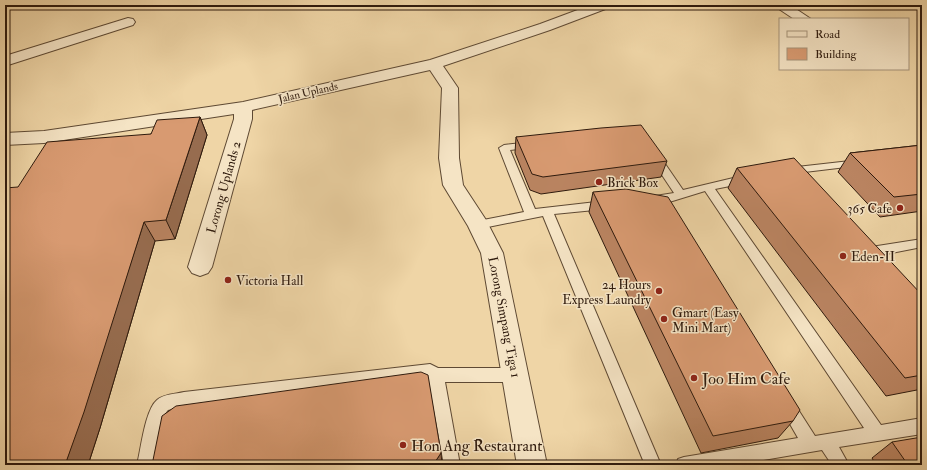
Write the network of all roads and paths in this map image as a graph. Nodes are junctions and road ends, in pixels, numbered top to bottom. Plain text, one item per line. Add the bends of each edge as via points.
1 (603, 5) edge
2 (780, 5) edge
3 (802, 18) edge
4 (128, 22) dead end
5 (5, 61) edge
6 (434, 64) junction
7 (243, 107) junction
8 (5, 139) edge
9 (543, 144) edge
10 (647, 145) edge
11 (869, 162) edge
12 (801, 168) junction
13 (778, 173) edge
14 (754, 178) edge
15 (811, 180) edge
16 (708, 187) junction
17 (681, 195) junction
18 (666, 199) junction
19 (642, 201) edge
20 (618, 204) edge
21 (547, 211) junction
22 (674, 212) edge
23 (531, 214) junction
24 (478, 225) junction
25 (861, 240) edge
26 (922, 243) edge
27 (871, 252) junction
28 (881, 263) edge
29 (200, 267) dead end
30 (436, 375) junction
31 (516, 375) junction
32 (782, 396) edge
33 (922, 426) edge
34 (878, 434) junction
35 (818, 442) junction
36 (145, 465) edge
37 (452, 465) edge
38 (532, 465) edge
39 (653, 465) edge
40 (684, 465) edge
41 (841, 465) edge

1 - 6 street, Jalan Uplands
2 - 3 street
4 - 5 street
6 - 7 street, Jalan Uplands
6 - 24 street, Lorong Simpang Tiga 1 via 450,88 448,158 453,185
7 - 8 street, Jalan Uplands via 44,137
7 - 29 street, Lorong Uplands 2 via 243,119
9 - 23 lane via 504,148
10 - 17 lane
11 - 12 lane
12 - 13 lane
12 - 15 lane
14 - 16 lane
16 - 17 lane
16 - 34 lane
17 - 18 lane
18 - 19 lane
18 - 22 lane
20 - 21 lane
21 - 23 lane
21 - 39 lane
23 - 24 lane
24 - 31 street, Lorong Simpang Tiga 1 via 492,253
25 - 27 lane
26 - 27 lane
27 - 28 lane
30 - 31 lane
30 - 36 lane via 430,371 192,398 163,404 157,412
30 - 37 lane
31 - 38 street, Lorong Simpang Tiga 1
32 - 35 lane
33 - 34 lane
34 - 35 lane
35 - 40 lane
35 - 41 lane

